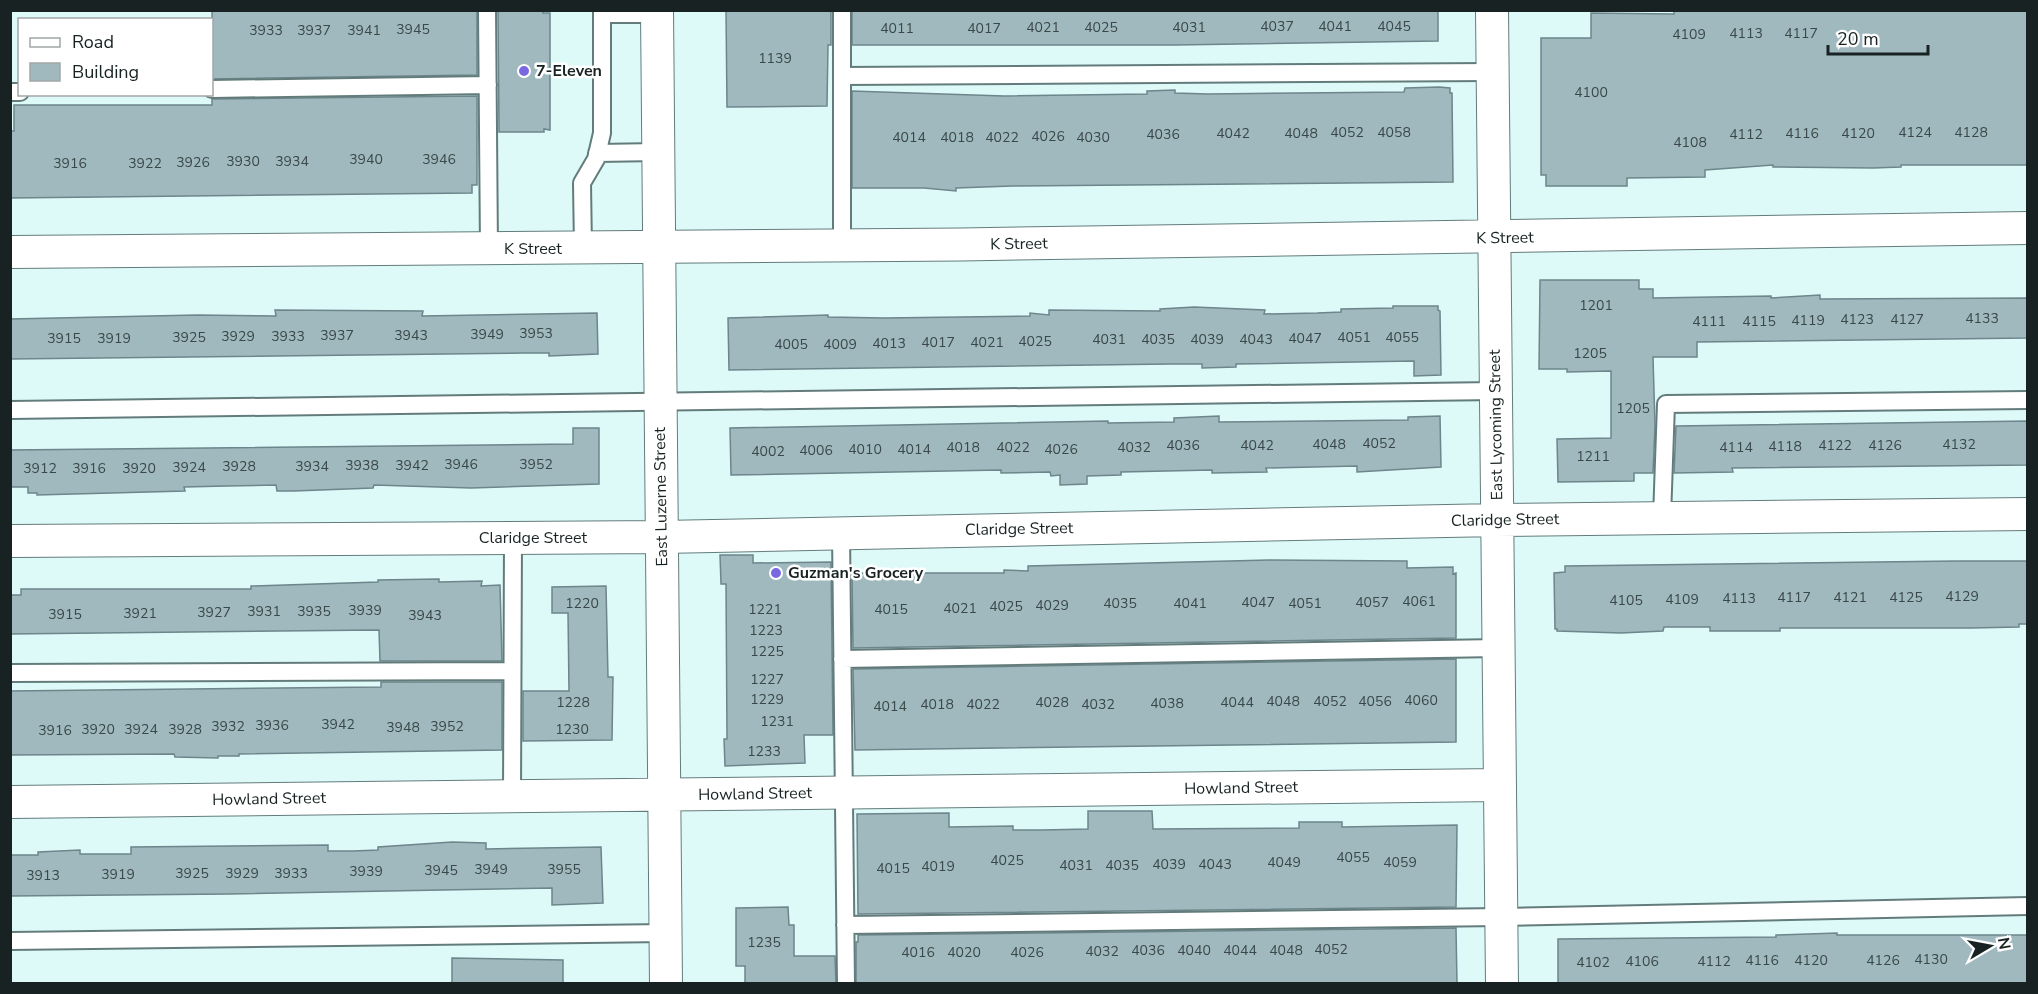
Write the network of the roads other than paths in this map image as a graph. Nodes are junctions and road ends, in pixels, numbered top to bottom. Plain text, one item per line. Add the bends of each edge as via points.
1 (487, 10) edge
2 (842, 10) edge
3 (1492, 10) edge
4 (602, 12) edge
5 (657, 12) edge
6 (1493, 72) junction
7 (842, 76) junction
8 (488, 85) junction
9 (213, 89) edge
10 (658, 152) junction
11 (597, 153) junction
12 (2028, 228) edge
13 (1494, 239) junction
14 (842, 246) junction
15 (584, 249) junction
16 (659, 249) junction
17 (489, 250) junction
18 (10, 252) edge
19 (1496, 391) junction
20 (2028, 400) edge
21 (660, 401) junction
22 (10, 410) edge
23 (2028, 514) edge
24 (1662, 518) junction
25 (1497, 520) junction
26 (841, 533) junction
27 (662, 537) junction
28 (513, 538) junction
29 (10, 541) edge
30 (1498, 648) junction
31 (842, 659) junction
32 (512, 672) junction
33 (10, 673) edge
34 (1500, 785) junction
35 (844, 793) junction
36 (665, 796) junction
37 (512, 797) junction
38 (10, 801) edge
39 (2028, 906) edge
40 (1502, 917) junction
41 (845, 925) junction
42 (666, 933) junction
43 (10, 941) edge
44 (666, 984) edge
45 (846, 984) edge
46 (1502, 984) edge

1 - 8 lane
2 - 7 lane
3 - 6 street, East Lycoming Street
4 - 5 lane
4 - 11 lane via 602,133
5 - 10 street, East Luzerne Street
6 - 7 lane
6 - 13 street, East Lycoming Street
7 - 14 lane
8 - 9 lane
8 - 17 lane
10 - 11 lane
10 - 16 street, East Luzerne Street
11 - 15 lane via 582,183
12 - 13 street, K Street
13 - 14 street, K Street
13 - 19 street, East Lycoming Street
14 - 16 street, K Street
15 - 16 street, K Street
15 - 17 street, K Street
16 - 21 street, East Luzerne Street
17 - 18 street, K Street
19 - 21 lane
19 - 25 street, East Lycoming Street
20 - 24 lane via 1666,404
21 - 22 lane
21 - 27 street, East Luzerne Street
23 - 24 street, Claridge Street
24 - 25 street, Claridge Street
25 - 26 street, Claridge Street
25 - 30 street, East Lycoming Street
26 - 27 street, Claridge Street
26 - 31 lane
27 - 28 street, Claridge Street
27 - 36 street, East Luzerne Street
28 - 29 street, Claridge Street
28 - 32 lane
30 - 31 lane
30 - 34 street, East Lycoming Street
31 - 35 lane
32 - 33 lane
32 - 37 lane
34 - 35 street, Howland Street
34 - 40 street, East Lycoming Street
35 - 36 street, Howland Street
35 - 41 lane
36 - 37 street, Howland Street
36 - 42 street, East Luzerne Street
37 - 38 street, Howland Street
39 - 40 lane
40 - 41 lane
40 - 46 street, East Lycoming Street
41 - 45 lane
42 - 43 lane
42 - 44 street, East Luzerne Street

